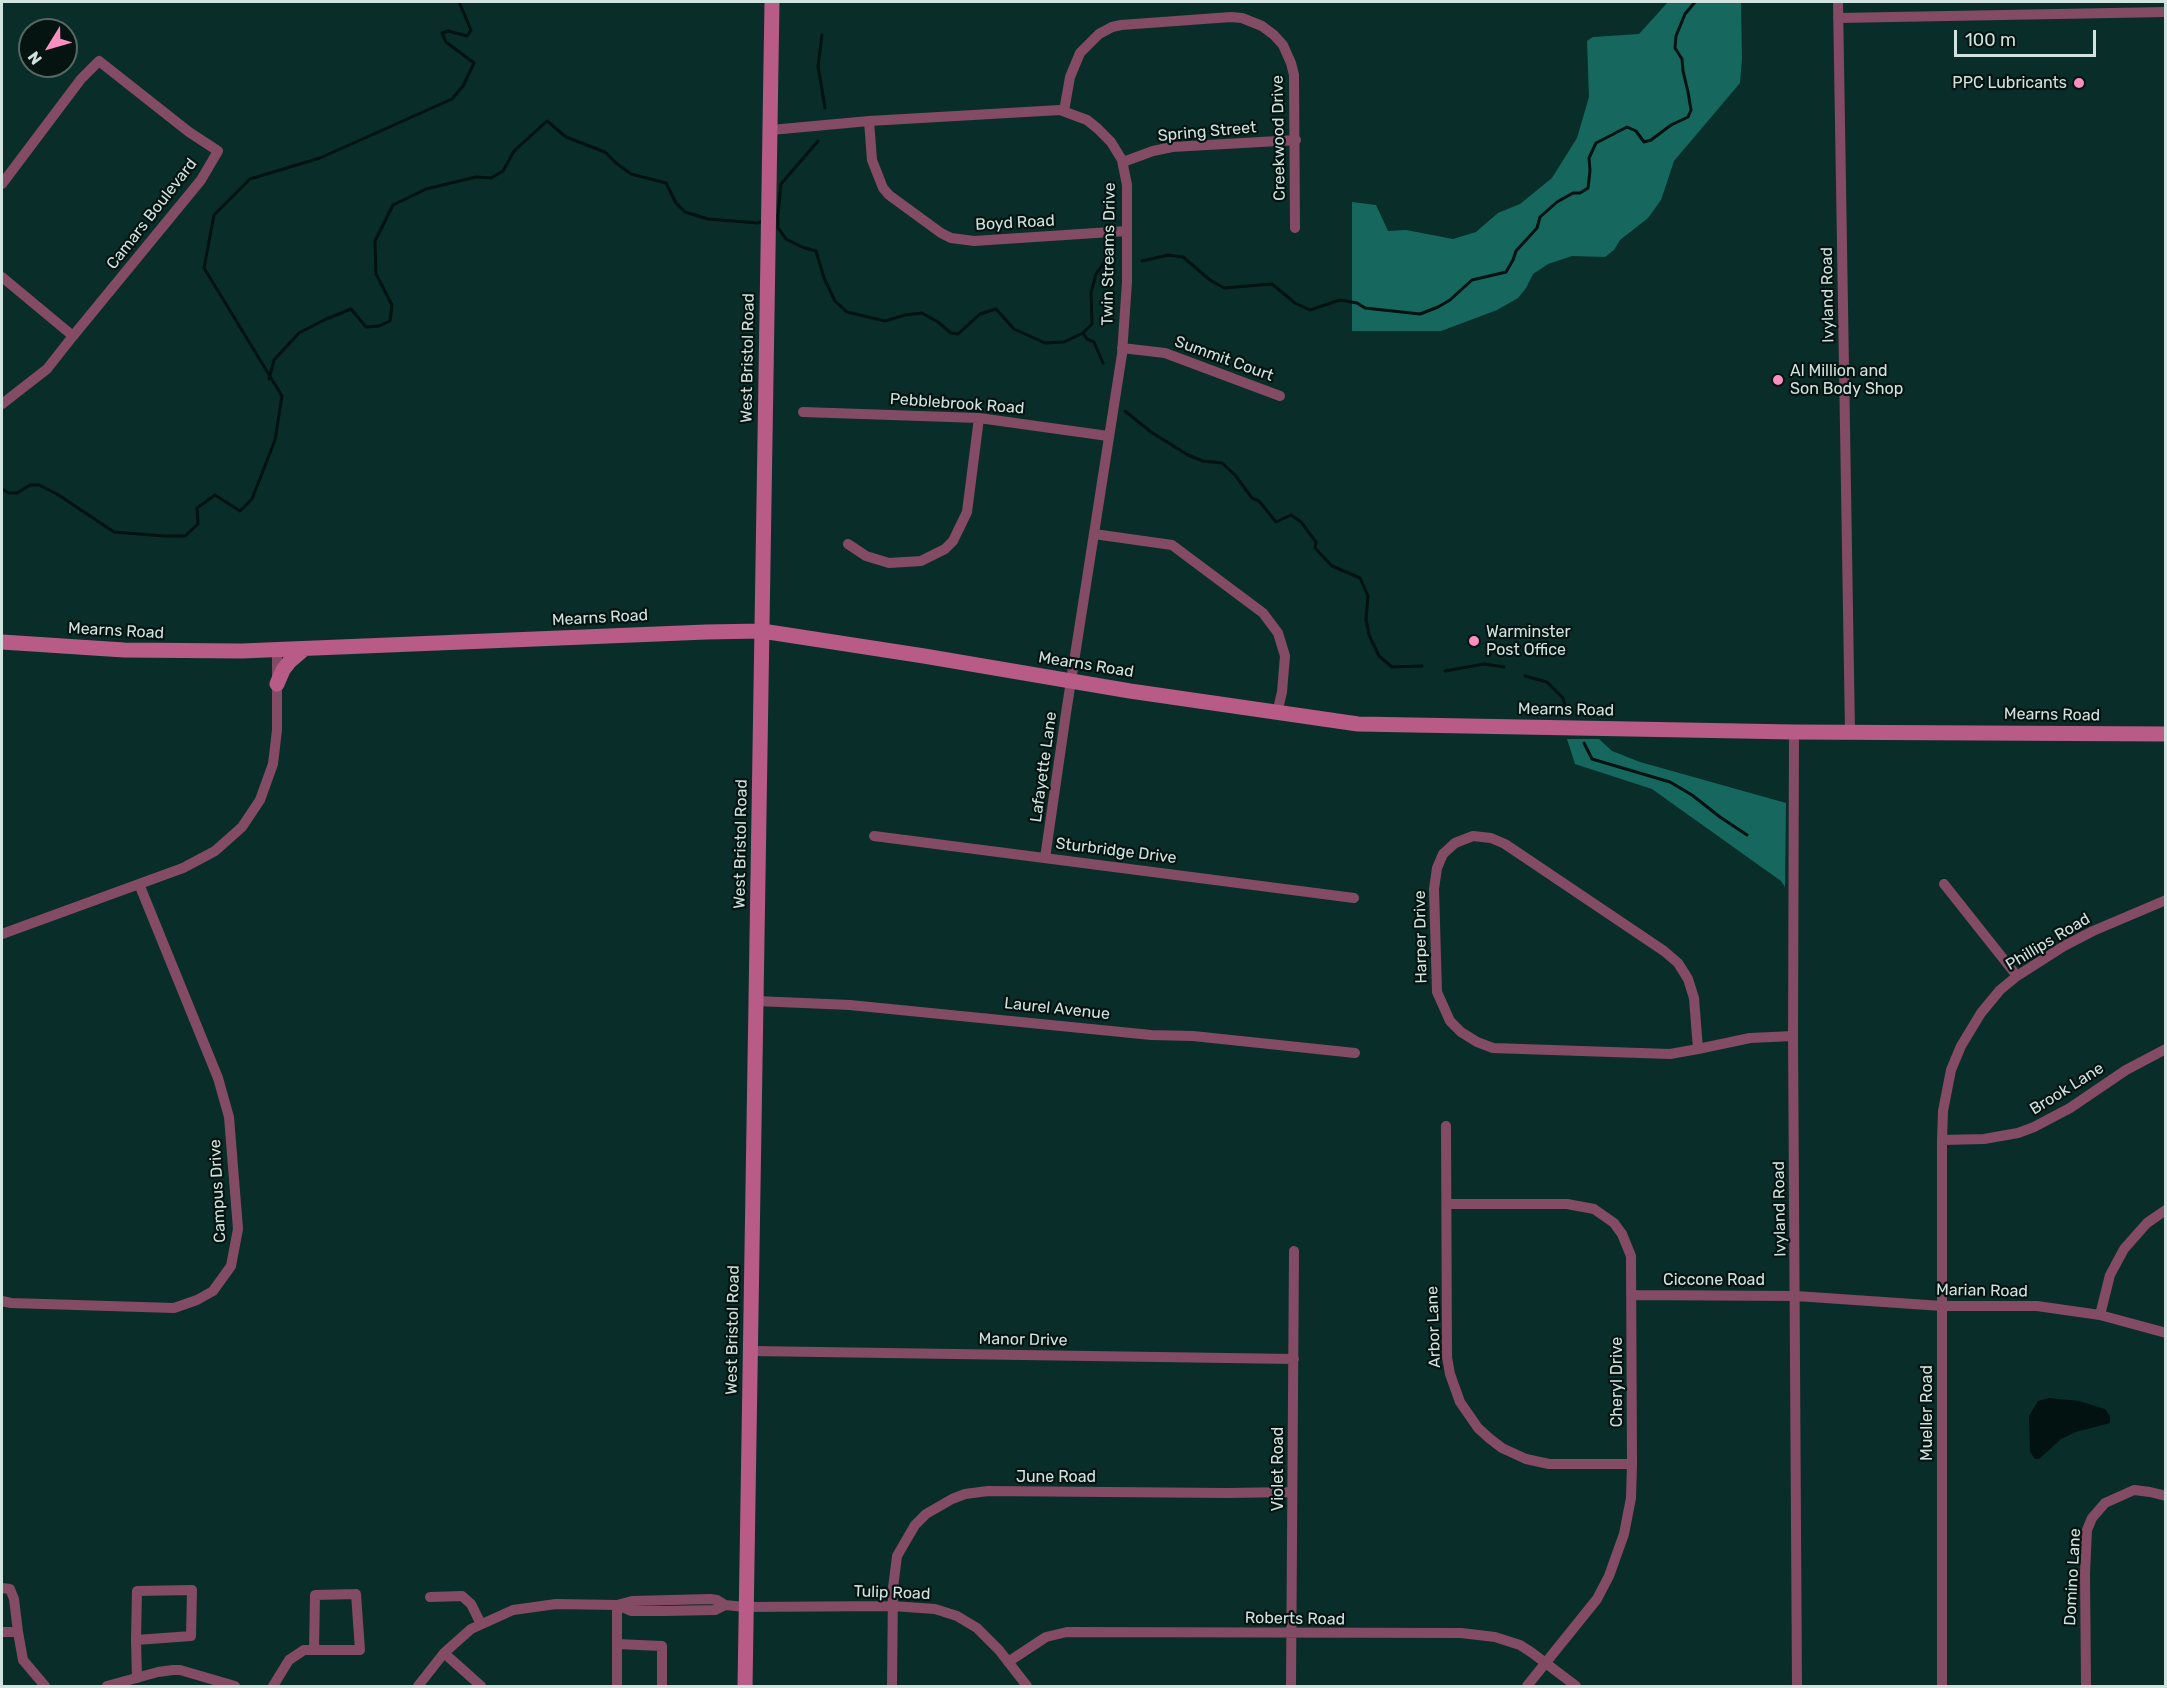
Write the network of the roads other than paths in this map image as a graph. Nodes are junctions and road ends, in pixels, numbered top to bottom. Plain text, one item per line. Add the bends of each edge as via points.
1 (772, 2) edge
2 (1838, 2) edge
3 (2166, 12) edge
4 (1838, 18) junction
5 (1064, 111) junction
6 (869, 121) junction
7 (771, 130) junction
8 (1296, 140) junction
9 (1123, 162) junction
10 (2, 184) edge
11 (1295, 228) dead end
12 (1126, 231) junction
13 (2, 278) edge
14 (73, 336) junction
15 (1122, 348) junction
16 (1280, 396) dead end
17 (2, 404) edge
18 (803, 412) dead end
19 (980, 418) junction
20 (1108, 436) junction
21 (1094, 534) junction
22 (849, 544) dead end
23 (762, 632) junction
24 (2, 642) edge
25 (304, 649) junction
26 (277, 650) junction
27 (1072, 682) junction
28 (277, 684) junction
29 (1277, 713) junction
30 (1794, 732) junction
31 (1850, 732) junction
32 (2166, 734) edge
33 (874, 836) dead end
34 (1046, 858) junction
35 (139, 884) junction
36 (1944, 884) dead end
37 (1354, 898) dead end
38 (2166, 900) edge
39 (2, 934) edge
40 (2017, 976) junction
41 (756, 1001) junction
42 (1793, 1036) junction
43 (1698, 1048) junction
44 (2166, 1049) edge
45 (1355, 1053) dead end
46 (1446, 1126) dead end
47 (1942, 1140) junction
48 (1447, 1204) junction
49 (2166, 1210) edge
50 (1294, 1251) dead end
51 (1632, 1295) junction
52 (1796, 1296) junction
53 (2, 1301) edge
54 (1942, 1306) junction
55 (2100, 1315) junction
56 (2166, 1333) edge
57 (751, 1352) junction
58 (1294, 1359) junction
59 (1632, 1464) junction
60 (1292, 1492) junction
61 (2166, 1496) edge
62 (2, 1588) edge
63 (430, 1597) dead end
64 (617, 1605) junction
65 (892, 1606) junction
66 (746, 1607) junction
67 (481, 1624) junction
68 (2, 1632) edge
69 (18, 1632) junction
70 (1292, 1633) junction
71 (136, 1640) junction
72 (617, 1644) junction
73 (314, 1650) junction
74 (444, 1653) junction
75 (1008, 1662) junction
76 (1546, 1663) junction
77 (136, 1678) junction
78 (473, 1684) edge
79 (45, 1686) edge
80 (107, 1686) edge
81 (235, 1686) edge
82 (273, 1686) edge
83 (418, 1686) edge
84 (617, 1686) edge
85 (662, 1686) edge
86 (745, 1686) edge
87 (892, 1686) edge
88 (1027, 1686) edge
89 (1291, 1686) edge
90 (1527, 1686) edge
91 (1576, 1686) edge
92 (1797, 1686) edge
93 (1942, 1686) edge
94 (2086, 1686) edge

1 - 7 street, West Bristol Road
2 - 4 street, Ivyland Road
3 - 4 street
4 - 31 street, Ivyland Road
5 - 6 street, Twin Streams Drive
5 - 8 street, Creekwood Drive via 1070,77 1080,53 1106,31 1121,25 1242,18 1274,35 1288,54 1294,75
5 - 9 street, Twin Streams Drive via 1097,128
6 - 7 street, Twin Streams Drive
6 - 12 street, Boyd Road via 872,160 883,188 951,238 974,241
7 - 23 street, West Bristol Road
8 - 9 street, Spring Street via 1172,147
8 - 11 street, Creekwood Drive
9 - 12 street, Twin Streams Drive
10 - 14 street, Camars Boulevard via 99,61 218,151 201,180
12 - 15 street, Twin Streams Drive
13 - 14 street
14 - 17 street, Camars Boulevard via 47,369
15 - 16 street, Summit Court via 1165,353
15 - 20 street, Twin Streams Drive
18 - 19 street, Pebblebrook Road
19 - 20 street, Pebblebrook Road
19 - 22 street via 967,512 945,549 921,561 889,563 866,556
20 - 21 street, Twin Streams Drive
21 - 27 street, Twin Streams Drive
21 - 29 street via 1172,545 1263,613 1278,633 1285,656
23 - 25 street, Mearns Road
23 - 27 street, Mearns Road
23 - 41 street, West Bristol Road
24 - 26 street, Mearns Road via 171,652
25 - 26 street, Mearns Road
25 - 28 street via 283,670
26 - 28 street
27 - 29 street, Mearns Road
27 - 34 street, Lafayette Lane
28 - 35 street via 273,764 260,800 242,827 215,851
29 - 30 street, Mearns Road via 1358,724
30 - 31 street, Mearns Road
30 - 42 street, Ivyland Road
31 - 32 street, Mearns Road
33 - 34 street, Sturbridge Drive
34 - 37 street, Sturbridge Drive
35 - 39 street
35 - 53 street, Campus Drive via 219,1078 229,1117 238,1229 231,1266 213,1291 174,1308
36 - 40 street
38 - 40 street, Phillips Road via 2093,931
40 - 47 street, Phillips Road via 1987,1004 1961,1046 1947,1086
41 - 45 street, Laurel Avenue via 850,1005
41 - 57 street, West Bristol Road
42 - 43 street, Harper Drive via 1763,1036
42 - 52 street, Ivyland Road
43 - 43 street, Harper Drive via 1670,1054 1493,1048 1461,1032 1450,1021 1437,992 1434,889 1443,854 1464,839 1491,838 1664,951 1688,979 1694,998
44 - 47 street, Brook Lane via 2034,1127 1984,1139
46 - 48 street, Arbor Lane
47 - 54 street, Mueller Road
48 - 51 street, Cheryl Drive via 1567,1204 1593,1209 1614,1223 1627,1242
48 - 59 street, Arbor Lane via 1447,1357 1454,1388 1468,1415 1502,1448 1526,1459 1549,1464
49 - 55 street via 2147,1223 2124,1249 2110,1275
50 - 58 street, Violet Road
51 - 52 street, Ciccone Road
51 - 59 street, Cheryl Drive
52 - 54 street, Marian Road
52 - 92 street, Ivyland Road
54 - 55 street, Marian Road via 2037,1306
54 - 93 street, Mueller Road
55 - 56 street, Marian Road
57 - 58 street, Manor Drive
57 - 66 street, West Bristol Road
58 - 60 street, Violet Road
59 - 76 street, Cheryl Drive via 1629,1510 1609,1576 1591,1608
60 - 65 street, June Road via 965,1494 926,1514 909,1533 894,1568
60 - 70 street, Violet Road
61 - 94 street, Domino Lane via 2134,1490 2105,1503 2092,1518 2087,1530 2085,1573
62 - 69 street via 10,1589 14,1599
63 - 67 street via 462,1596
64 - 66 street, Tulip Road via 631,1611
64 - 67 street, Tulip Road via 531,1606
64 - 72 street
65 - 66 street, Tulip Road
65 - 75 street, Tulip Road via 923,1606 957,1616 977,1628
65 - 87 street, June Road
66 - 86 street, West Bristol Road
67 - 74 street, Tulip Road
68 - 69 street
69 - 79 street via 23,1660
70 - 75 street, Roberts Road via 1067,1632 1046,1637
70 - 76 street, Roberts Road via 1495,1637 1520,1645
70 - 89 street, Violet Road
71 - 71 street via 137,1591 192,1590 191,1636
71 - 77 street
72 - 84 street
72 - 85 street via 662,1646
73 - 73 street via 315,1594 356,1594 360,1650
73 - 82 street via 304,1650 289,1660
74 - 78 street
74 - 83 street, Tulip Road
75 - 88 street, Tulip Road
76 - 90 street, Cheryl Drive
76 - 91 street, Roberts Road
77 - 80 street
77 - 81 street via 180,1670

